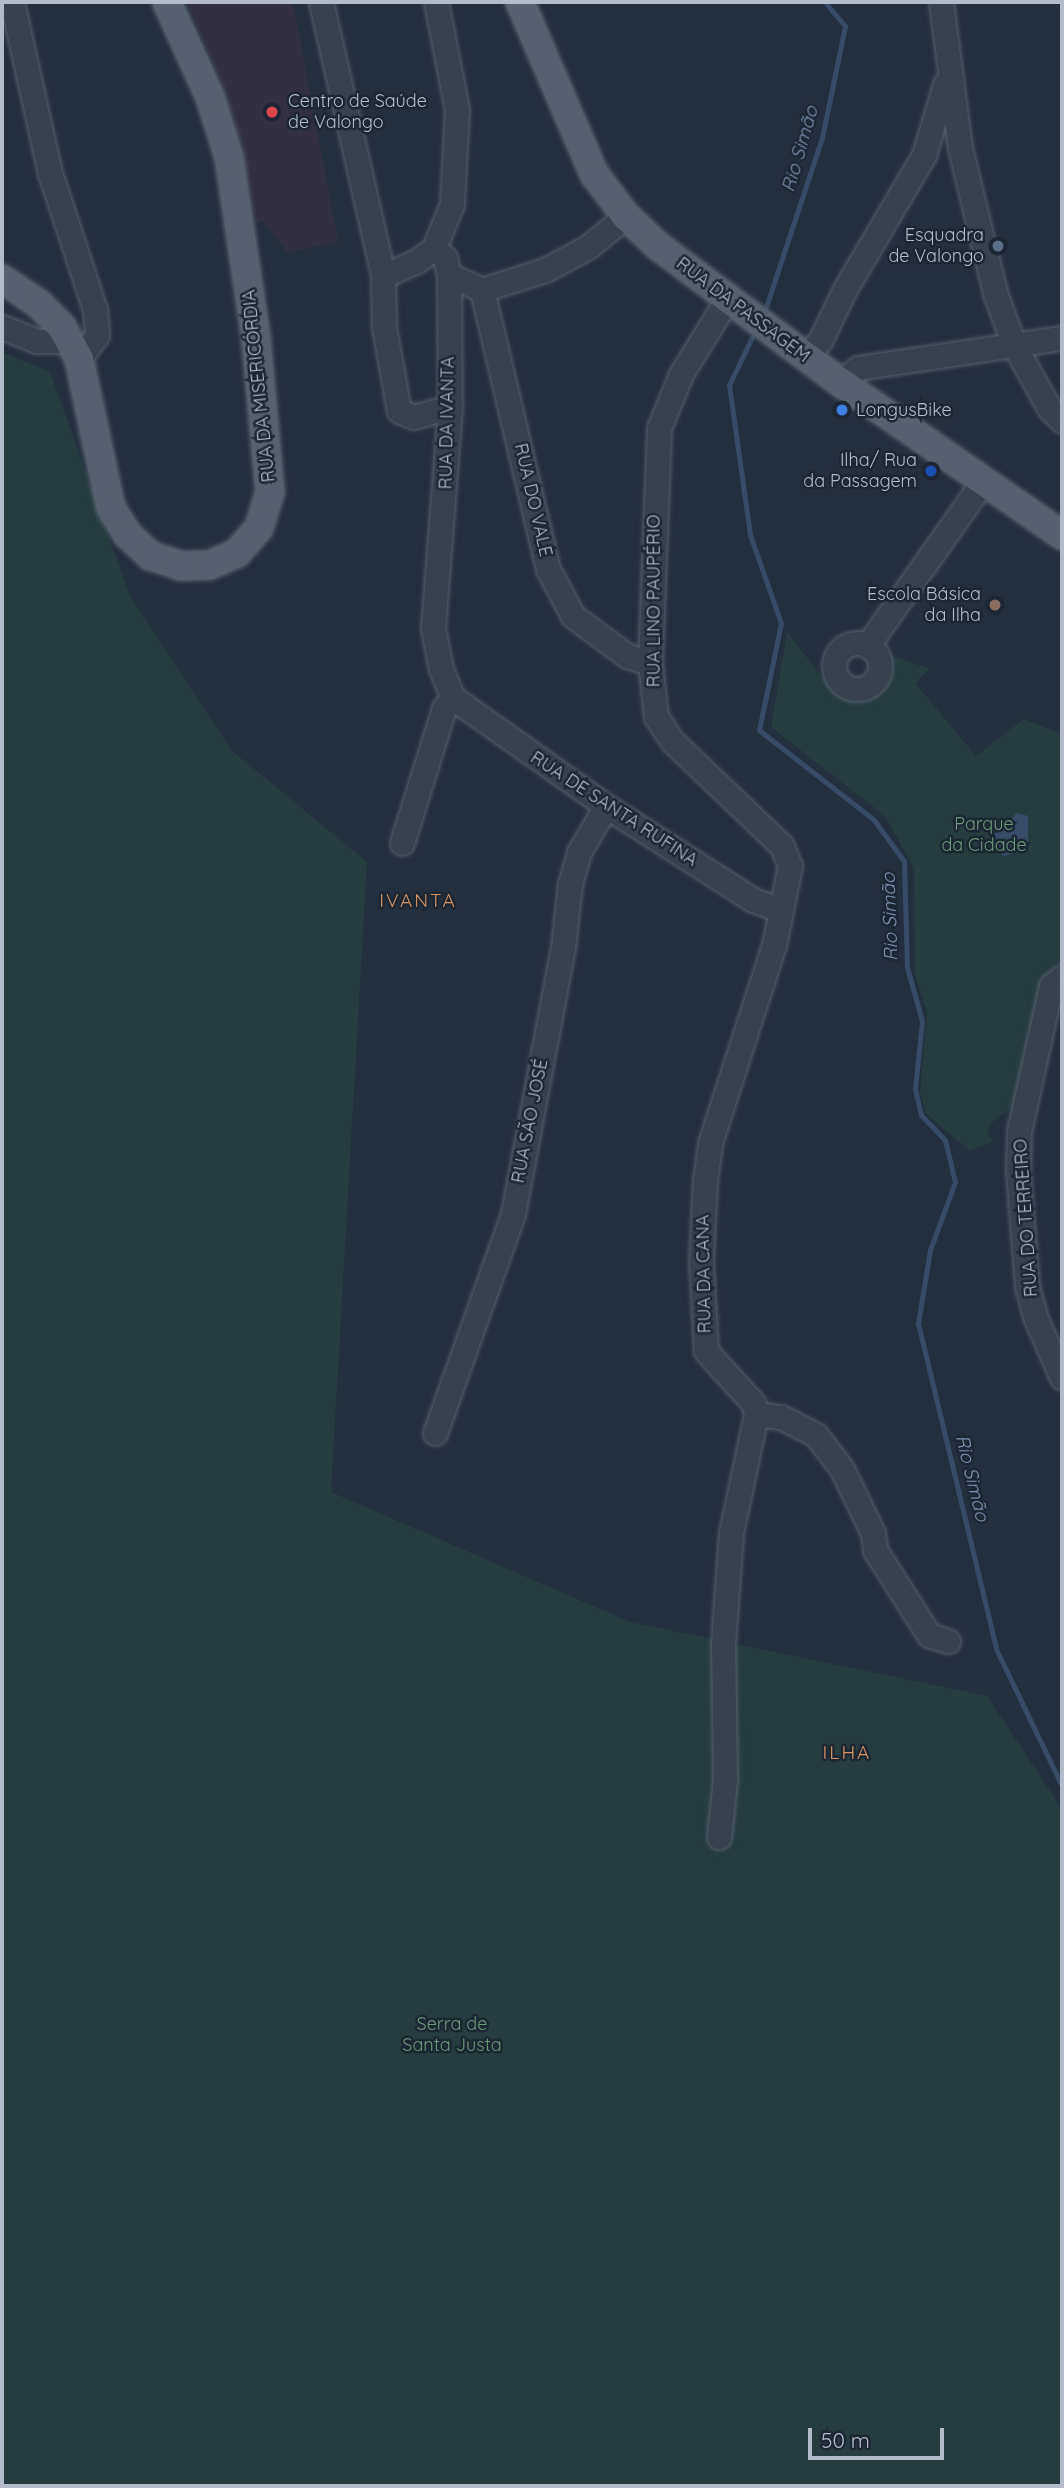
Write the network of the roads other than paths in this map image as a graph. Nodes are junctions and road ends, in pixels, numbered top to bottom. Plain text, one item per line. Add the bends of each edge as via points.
1 (12, 2) edge
2 (167, 2) edge
3 (321, 2) edge
4 (436, 2) edge
5 (520, 2) edge
6 (941, 2) edge
7 (948, 74) junction
8 (626, 216) junction
9 (434, 248) junction
10 (449, 275) junction
11 (383, 276) junction
12 (2, 279) edge
13 (482, 290) junction
14 (729, 298) junction
15 (2, 327) edge
16 (1062, 338) edge
17 (1014, 345) junction
18 (74, 350) junction
19 (806, 357) junction
20 (839, 382) junction
21 (449, 415) junction
22 (1062, 421) edge
23 (984, 480) junction
24 (1062, 535) edge
25 (867, 646) dead end
26 (650, 663) junction
27 (453, 698) junction
28 (606, 806) junction
29 (402, 843) dead end
30 (780, 909) junction
31 (1062, 977) edge
32 (1062, 1378) edge
33 (756, 1414) junction
34 (435, 1433) dead end
35 (948, 1641) dead end
36 (719, 1837) dead end

1 - 18 street via 50,173 95,310 96,335
2 - 18 main road, RUA DA MISERICÓRDIA via 210,97 229,157 256,338 270,492 259,527 237,553 210,565 181,566 151,555 127,534 111,508
3 - 11 street
4 - 9 street via 453,76 457,151 452,204
5 - 8 main road, RUA DA PASSAGEM via 594,174
6 - 7 street
7 - 17 street via 960,148 995,293
7 - 19 street via 924,155 821,339
8 - 13 street via 588,247 545,270
8 - 14 main road, RUA DA PASSAGEM via 658,247
9 - 10 street, RUA DA IVANTA via 445,258
9 - 11 street
10 - 13 street
10 - 21 street, RUA DA IVANTA
11 - 21 street via 384,327 399,411 414,417
12 - 18 main road via 39,304
13 - 26 street, RUA DO VALE via 548,569 573,616 627,656
14 - 19 main road, RUA DA PASSAGEM
14 - 26 street, RUA LINO PAUPÉRIO via 681,374 659,428
15 - 18 street
16 - 17 street
17 - 20 street via 858,368
17 - 22 street via 1049,408
19 - 20 main road, RUA DA PASSAGEM
20 - 23 main road, RUA DA PASSAGEM
21 - 27 street, RUA DA IVANTA via 433,628 441,669
23 - 24 main road, RUA DA PASSAGEM
23 - 25 street
26 - 30 street, RUA LINO PAUPÉRIO via 656,717 673,742 782,846 790,866
27 - 28 street, RUA DE SANTA RUFINA
27 - 29 street via 444,708
28 - 30 street, RUA DE SANTA RUFINA via 753,900
28 - 34 street, RUA SÃO JOSÉ via 579,852 570,884 563,948 513,1214
30 - 33 street, RUA DA CANA via 774,944 710,1143 704,1194 701,1261 706,1350 754,1404
31 - 32 street, RUA DO TERREIRO via 1051,986 1019,1131 1018,1171 1027,1286
33 - 35 street via 781,1417 816,1435 842,1469 873,1533 875,1550 929,1635
33 - 36 street via 731,1533 723,1644 725,1780

